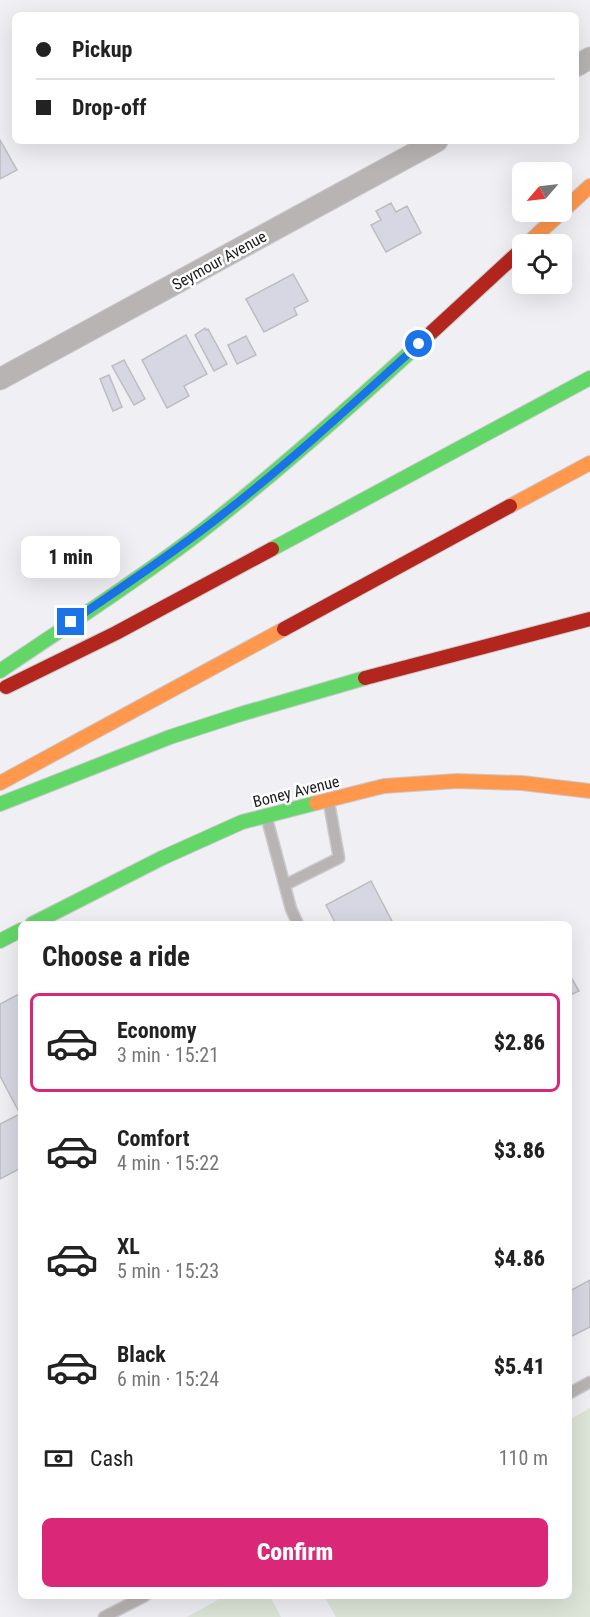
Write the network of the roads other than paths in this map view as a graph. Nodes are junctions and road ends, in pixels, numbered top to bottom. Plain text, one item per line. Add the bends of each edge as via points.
1 (431, 144) edge
2 (590, 186) edge
3 (537, 234) edge
4 (512, 258) edge
5 (590, 378) edge
6 (0, 379) edge
7 (590, 462) edge
8 (590, 619) edge
9 (0, 671) edge
10 (0, 690) edge
11 (0, 783) edge
12 (590, 791) edge
13 (328, 800) junction
14 (0, 804) edge
15 (266, 816) junction
16 (285, 885) junction
17 (39, 921) edge
18 (297, 921) edge
19 (18, 932) edge
20 (0, 941) edge
21 (590, 1382) edge
22 (572, 1392) edge
23 (139, 1599) edge
24 (104, 1617) edge

1 - 6 street, Seymour Avenue
2 - 3 main road
4 - 9 main road via 285,464 222,515
5 - 10 main road via 127,627
7 - 11 main road
8 - 14 main road via 241,714
12 - 13 main road, Boney Avenue via 457,781 384,786
13 - 15 main road, Boney Avenue
13 - 16 lane via 339,858
15 - 16 lane
15 - 17 main road, Boney Avenue via 242,822 162,858
16 - 18 lane
19 - 20 main road
21 - 22 lane
23 - 24 lane

